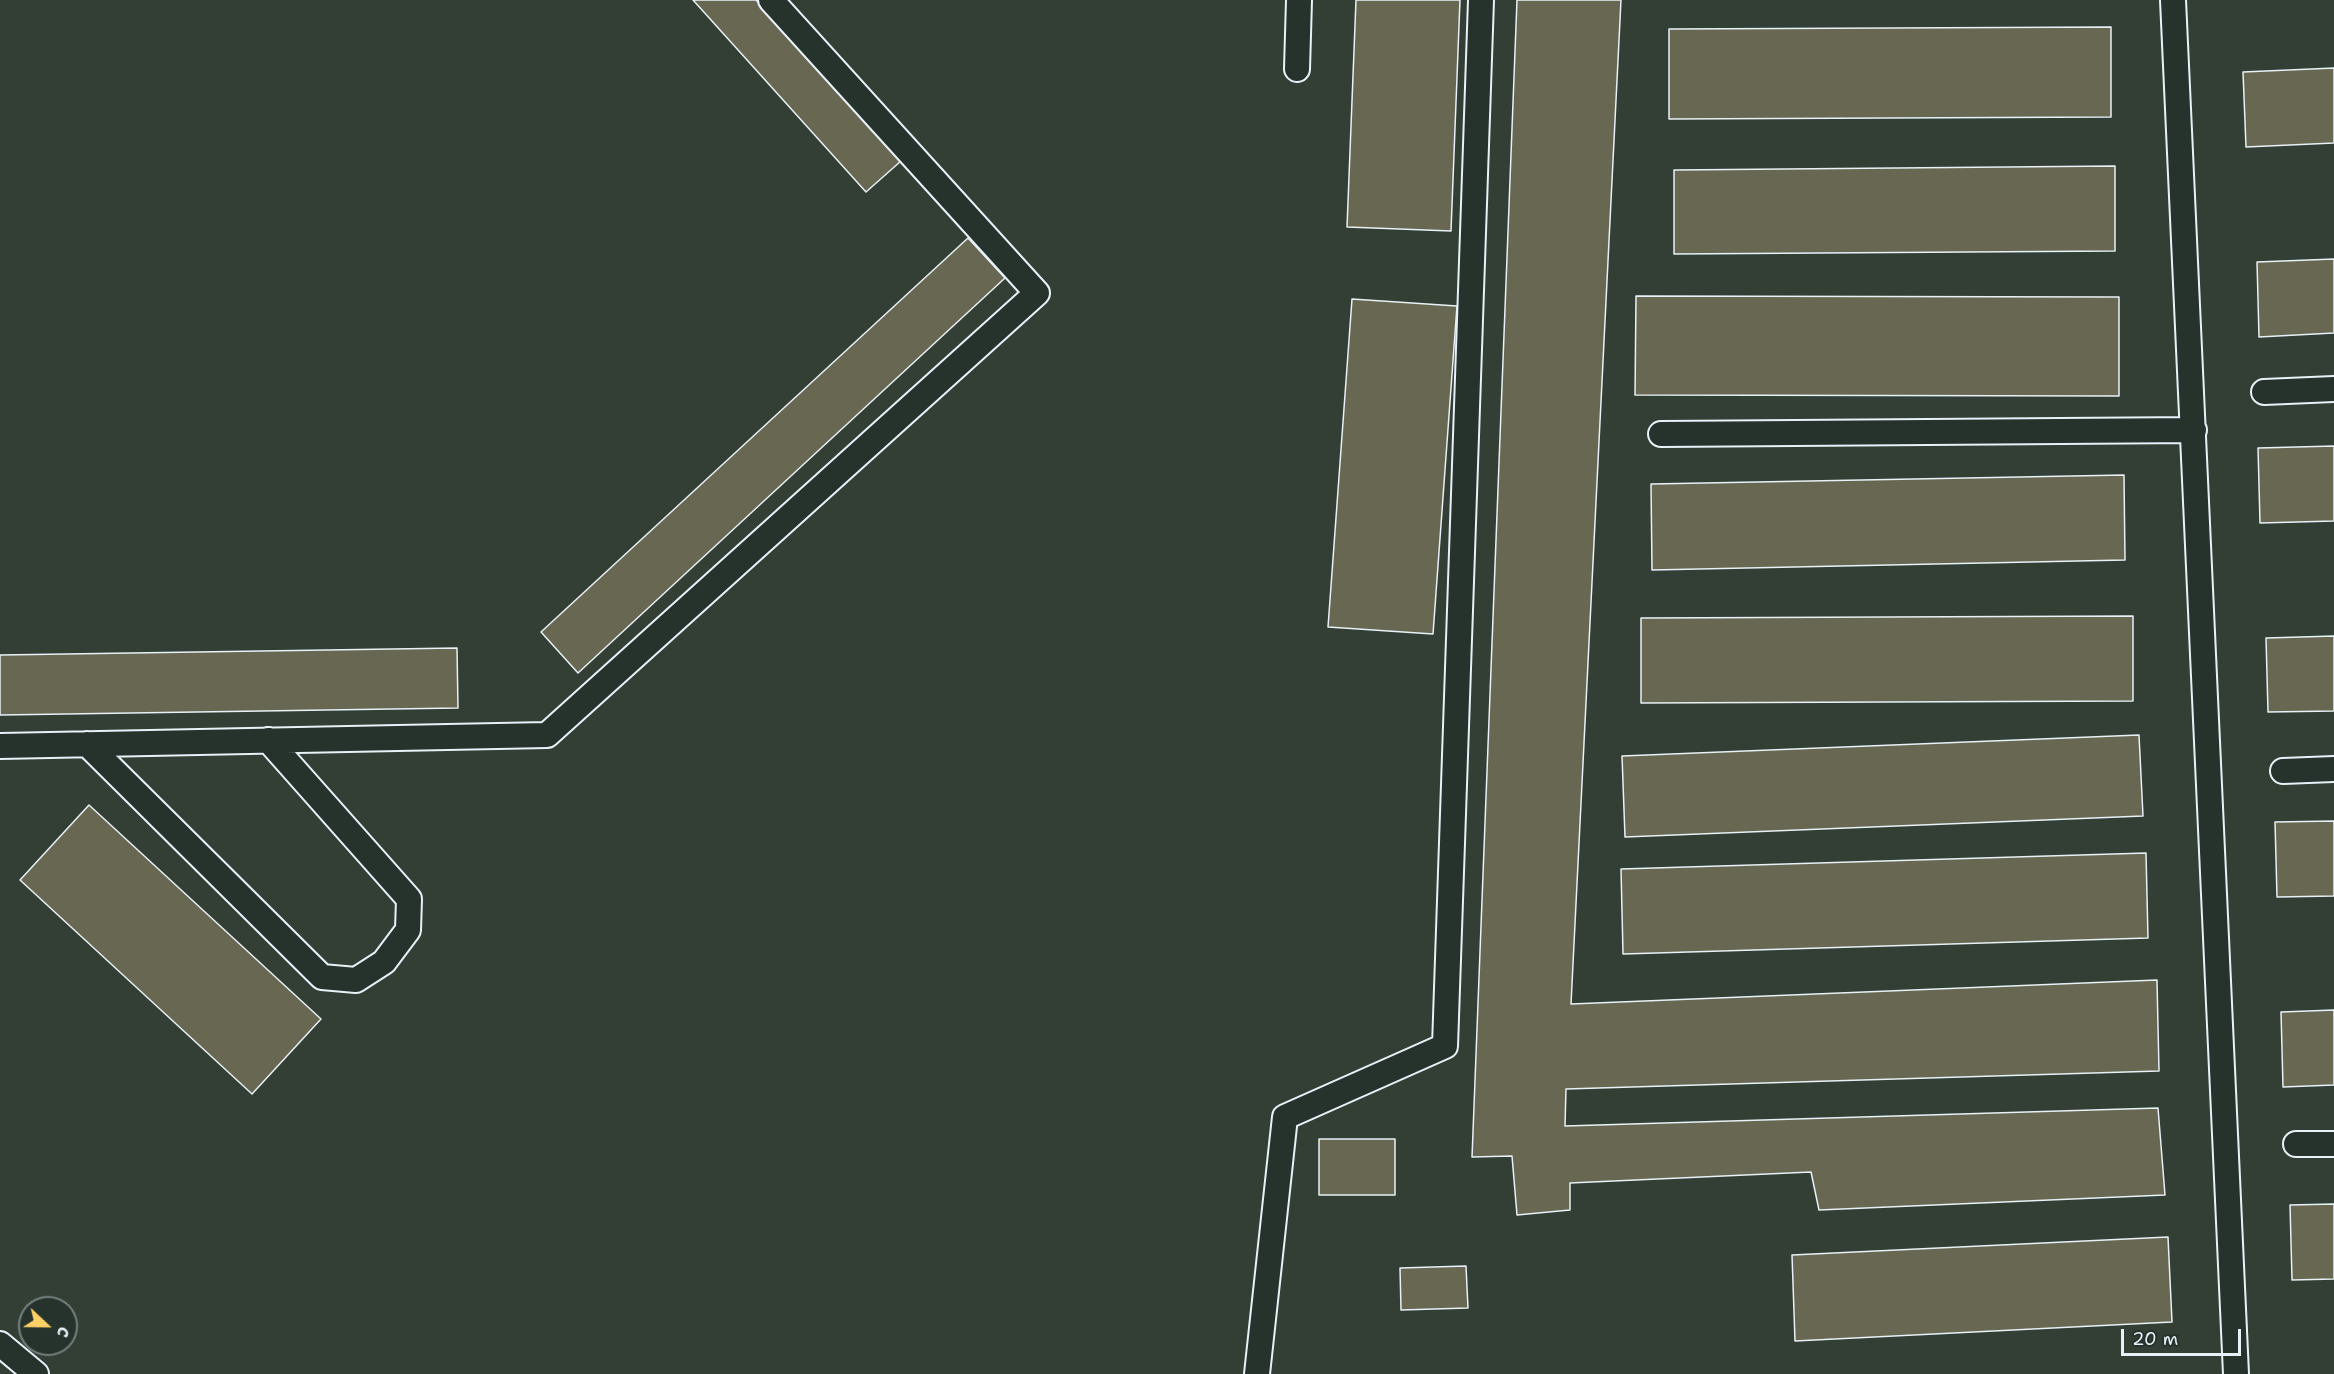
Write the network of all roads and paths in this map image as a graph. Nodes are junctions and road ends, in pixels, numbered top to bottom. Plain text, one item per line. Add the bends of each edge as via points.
1 (771, 0) edge
2 (1299, 0) edge
3 (1481, 0) edge
4 (2173, 0) edge
5 (1297, 69) dead end
6 (2334, 389) edge
7 (2264, 392) dead end
8 (2194, 430) junction
9 (1661, 434) dead end
10 (268, 740) junction
11 (87, 744) junction
12 (0, 746) edge
13 (2334, 769) edge
14 (2283, 771) dead end
15 (2296, 1144) dead end
16 (2334, 1144) edge
17 (0, 1344) edge
18 (36, 1374) edge
19 (1257, 1374) edge
20 (2236, 1374) edge

1 - 10 lane via 1037,293 547,735
2 - 5 lane
3 - 19 lane via 1444,1046 1285,1117
4 - 8 lane
6 - 7 lane
8 - 9 lane
8 - 20 lane
10 - 11 lane
10 - 11 lane via 409,899 408,930 384,962 356,980 322,977
11 - 12 lane
13 - 14 lane
15 - 16 lane
17 - 18 lane

